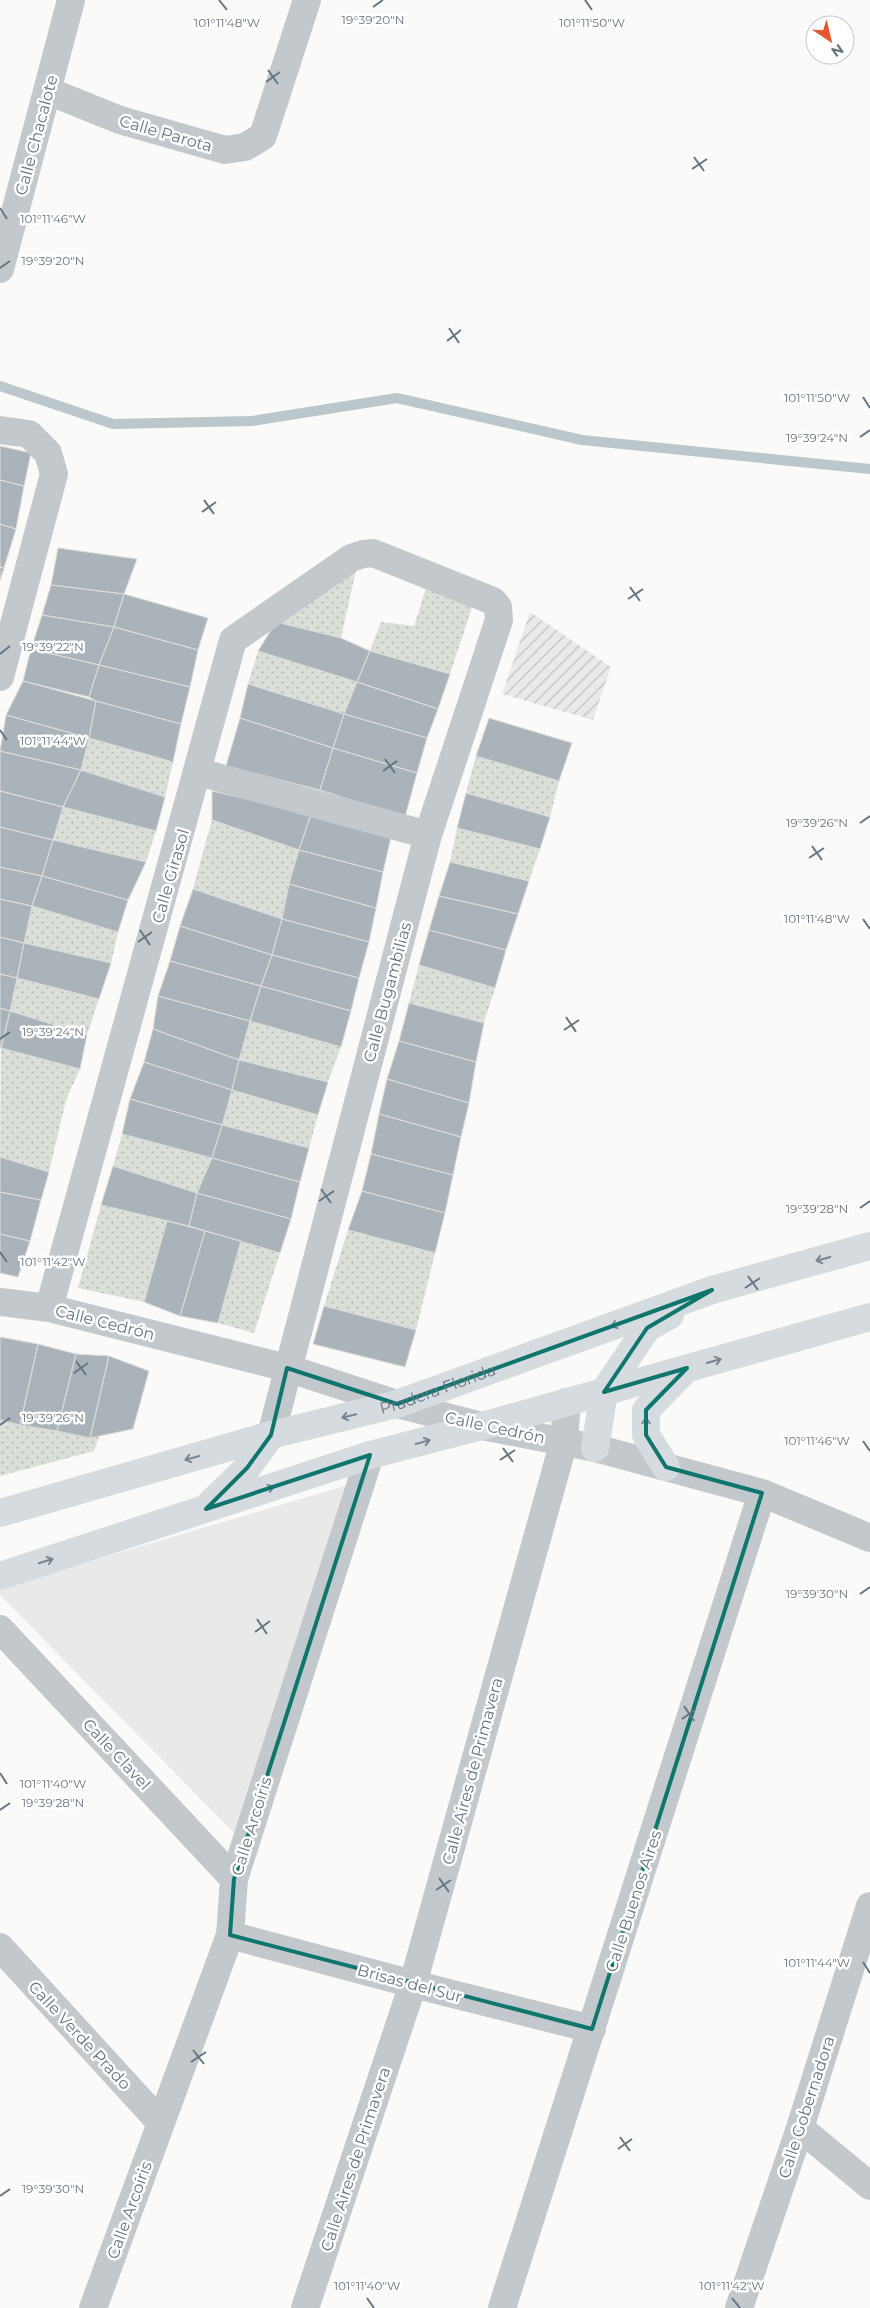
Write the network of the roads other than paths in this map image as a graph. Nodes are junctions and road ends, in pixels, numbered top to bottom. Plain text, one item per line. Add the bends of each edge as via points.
1 (71, 0) edge
2 (307, 0) edge
3 (48, 91) junction
4 (0, 269) edge
5 (0, 430) edge
6 (351, 558) joint
7 (0, 677) edge
8 (199, 772) junction
9 (428, 835) junction
10 (870, 1246) edge
11 (712, 1290) junction
12 (0, 1302) edge
13 (49, 1308) junction
14 (870, 1316) edge
15 (288, 1368) junction
16 (687, 1368) junction
17 (604, 1392) junction
18 (567, 1402) junction
19 (397, 1404) junction
20 (482, 1426) junction
21 (271, 1435) junction
22 (564, 1441) junction
23 (595, 1448) junction
24 (370, 1456) junction
25 (666, 1467) junction
26 (762, 1493) junction
27 (206, 1509) junction
28 (0, 1513) edge
29 (870, 1538) edge
30 (0, 1576) edge
31 (0, 1629) edge
32 (234, 1878) junction
33 (870, 1906) edge
34 (230, 1935) junction
35 (0, 1947) edge
36 (413, 1984) junction
37 (592, 2029) junction
38 (160, 2122) junction
39 (800, 2128) junction
40 (870, 2186) edge
41 (93, 2308) edge
42 (305, 2308) edge
43 (502, 2308) edge
44 (739, 2308) edge

1 - 3 street, Calle Chacalote
2 - 3 street, Calle Parota via 263,136 245,146 225,150 120,120
3 - 4 street, Calle Chacalote
5 - 7 street via 29,434 48,453 54,474
6 - 8 street, Calle Girasol via 233,640
6 - 9 street, Calle Bugambilias via 373,553 493,601 498,607 500,620
8 - 9 street
8 - 13 street, Calle Girasol
9 - 15 street, Calle Bugambilias
10 -> 11 main road, Pradera Florida
11 - 17 main road via 647,1328
11 -> 19 main road, Pradera Florida
12 - 13 street, Calle Cedrón
13 - 15 street, Calle Cedrón
16 -> 14 main road
15 - 19 street, Calle Cedrón
15 - 21 street, Calle Bugambilias
16 - 17 main road
25 -> 16 main road via 646,1435 646,1410
17 - 18 main road
17 - 23 main road
18 - 20 main road
18 - 22 street, Calle Aires de Primavera
19 - 20 street, Calle Cedrón
19 -> 21 main road, Pradera Florida
20 - 22 street, Calle Cedrón
24 -> 20 main road
21 - 27 main road via 247,1468
21 -> 28 main road, Pradera Florida
22 - 23 street, Calle Cedrón
22 - 36 street, Calle Aires de Primavera
23 - 25 street, Calle Cedrón
27 -> 24 main road
24 - 32 street, Calle Arcoíris
25 - 26 street, Calle Cedrón
26 - 29 street, Calle Cedrón
26 - 37 street, Calle Buenos Aires
30 -> 27 main road
31 - 32 street, Calle Clavel
32 - 34 street, Calle Arcoíris
33 - 39 street, Calle Gobernadora
34 - 36 street, Brisas del Sur
34 - 38 street, Calle Arcoíris
35 - 38 street, Calle Verde Prado
36 - 37 street, Brisas del Sur
36 - 42 street, Calle Aires de Primavera
37 - 43 street, Calle Buenos Aires
38 - 41 street, Calle Arcoíris
39 - 40 street
39 - 44 street, Calle Gobernadora

